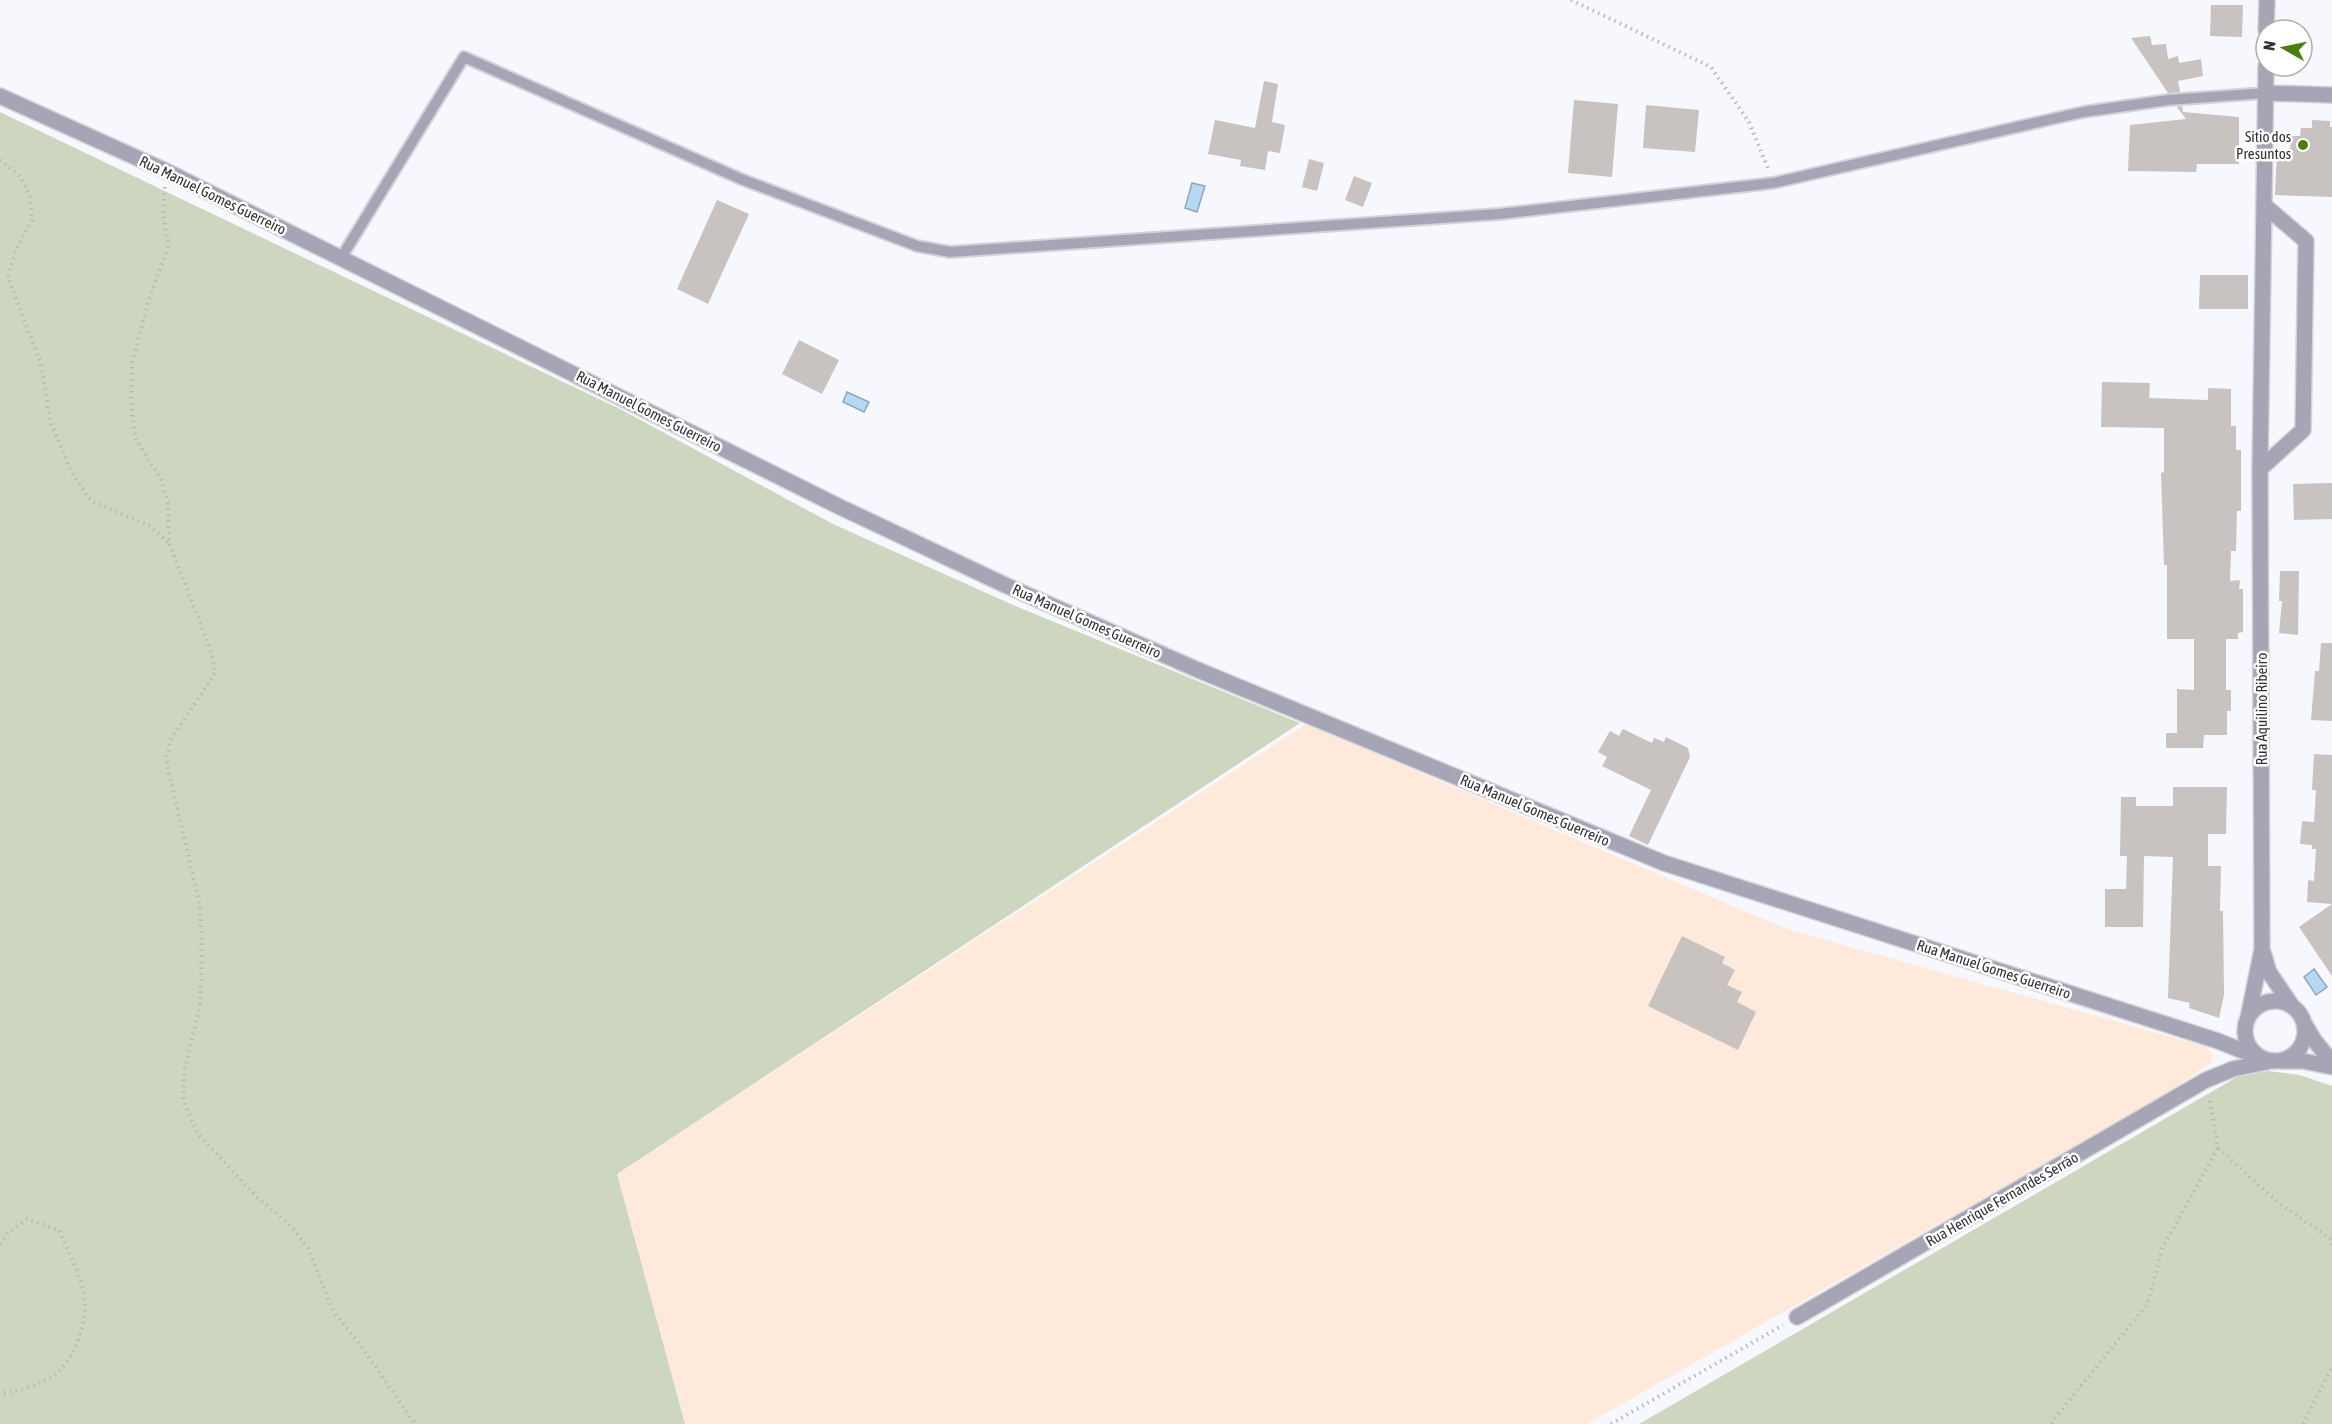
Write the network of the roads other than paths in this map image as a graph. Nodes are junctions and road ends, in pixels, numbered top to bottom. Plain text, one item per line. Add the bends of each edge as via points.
1 (2267, 0) edge
2 (2266, 18) edge
3 (2266, 78) edge
4 (2266, 93) junction
5 (2332, 95) edge
6 (0, 96) edge
7 (2264, 205) junction
8 (341, 258) junction
9 (2260, 470) junction
10 (2262, 949) junction
11 (2293, 1007) junction
12 (2303, 1021) junction
13 (2238, 1037) junction
14 (2272, 1061) junction
15 (2332, 1062) edge
16 (2332, 1067) edge
17 (2206, 1080) junction
18 (1799, 1312) road end

1 - 2 street
3 - 4 street, Rua Aquilino Ribeiro
4 - 5 street
4 - 7 street, Rua Aquilino Ribeiro
4 - 8 lane via 2168,100 2083,112 1773,183 1499,214 950,252 917,246 741,179 464,57
6 - 8 street, Rua Manuel Gomes Guerreiro via 166,171
7 - 9 street, Rua Aquilino Ribeiro
7 - 9 street via 2306,241 2306,253 2303,430
8 - 13 street, Rua Manuel Gomes Guerreiro via 1005,585 1198,670 1664,863 2218,1041
9 - 10 street, Rua Aquilino Ribeiro
10 - 11 street via 2270,972
10 - 13 street
11 - 12 street
11 - 13 street via 2276,1001 2259,1006
12 - 14 street via 2304,1041 2299,1051
12 - 15 street
13 - 14 street
13 - 14 street
13 - 17 street
14 - 16 street via 2303,1061
14 - 17 street via 2252,1063
17 - 18 street, Rua Henrique Fernandes Serrão

